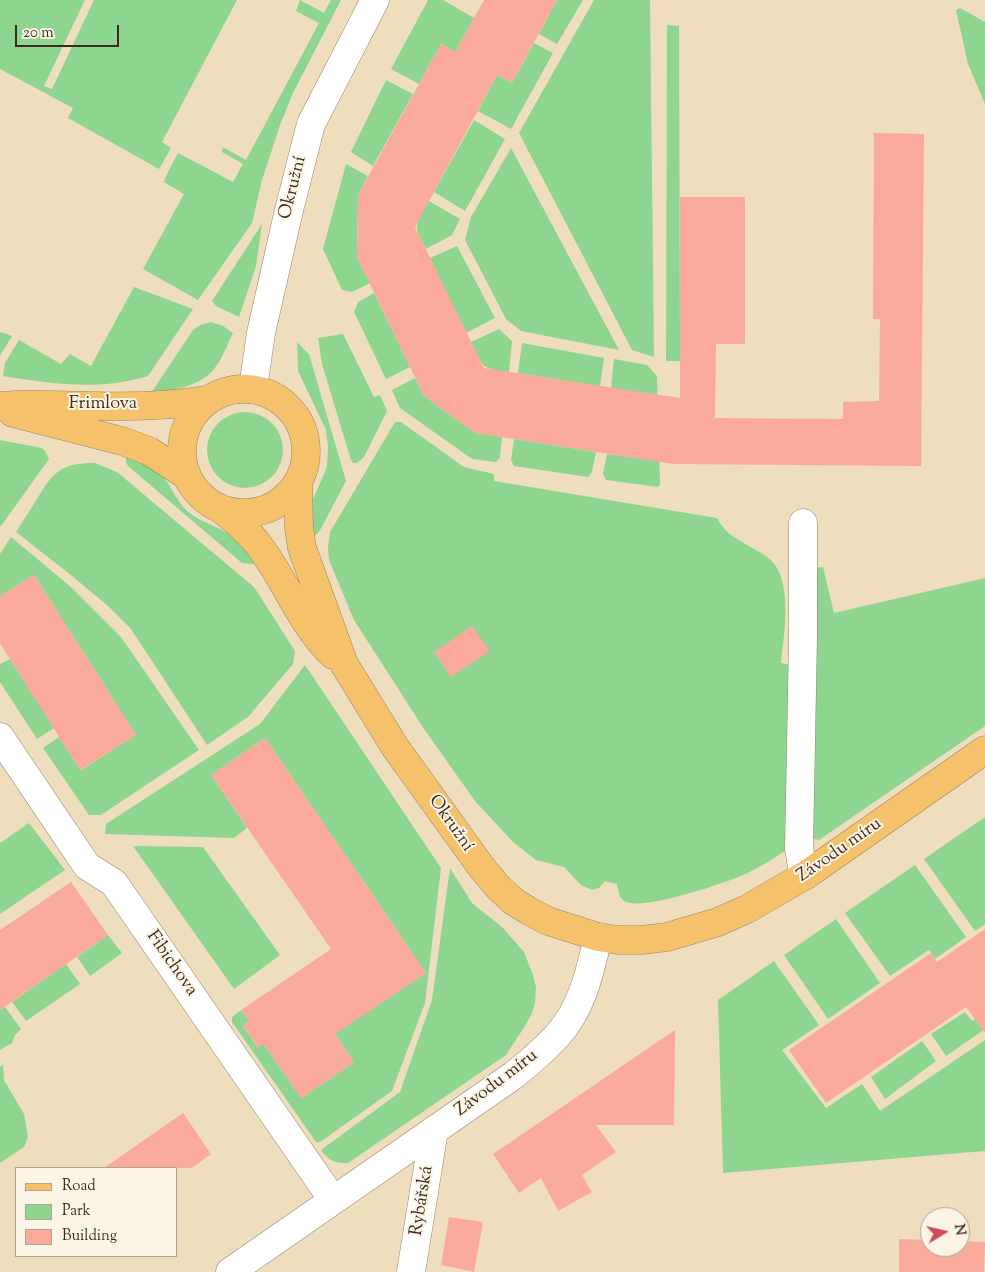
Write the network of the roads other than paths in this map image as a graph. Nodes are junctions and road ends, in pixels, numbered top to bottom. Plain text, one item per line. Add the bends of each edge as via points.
1 (375, 0) edge
2 (253, 388) junction
3 (206, 400) junction
4 (0, 407) edge
5 (186, 476) junction
6 (298, 482) junction
7 (220, 508) junction
8 (803, 522) dead end
9 (344, 664) junction
10 (0, 737) edge
11 (985, 750) edge
12 (806, 875) junction
13 (598, 937) junction
14 (434, 1130) junction
15 (333, 1200) junction
16 (230, 1272) edge
17 (411, 1272) edge

1 - 2 street, Okružní via 311,124 261,332
2 - 3 main road, Okružní via 220,392
2 - 6 main road, Okružní via 272,394 289,406 301,423 306,463
3 - 4 main road, Frimlova via 154,406 19,404
3 - 5 main road, Okružní via 192,416 183,435 181,455
4 - 5 main road, Frimlova via 22,417 122,441 149,451
5 - 7 main road, Okružní via 196,492
6 - 7 main road, Okružní via 286,498 269,509 250,514
6 - 9 main road, Okružní via 302,548
7 - 9 main road, Okružní via 257,543 313,632
8 - 12 street via 799,848
9 - 13 main road, Okružní via 395,747 498,887 548,921
10 - 15 street, Fibichova via 87,866 114,883
11 - 12 main road, Závodu míru
12 - 13 main road, Závodu míru via 747,909 689,931 642,940
13 - 14 street, Závodu míru via 584,992 558,1035 514,1075
14 - 15 street, Závodu míru
14 - 17 street, Rybářská
15 - 16 street, Závodu míru

